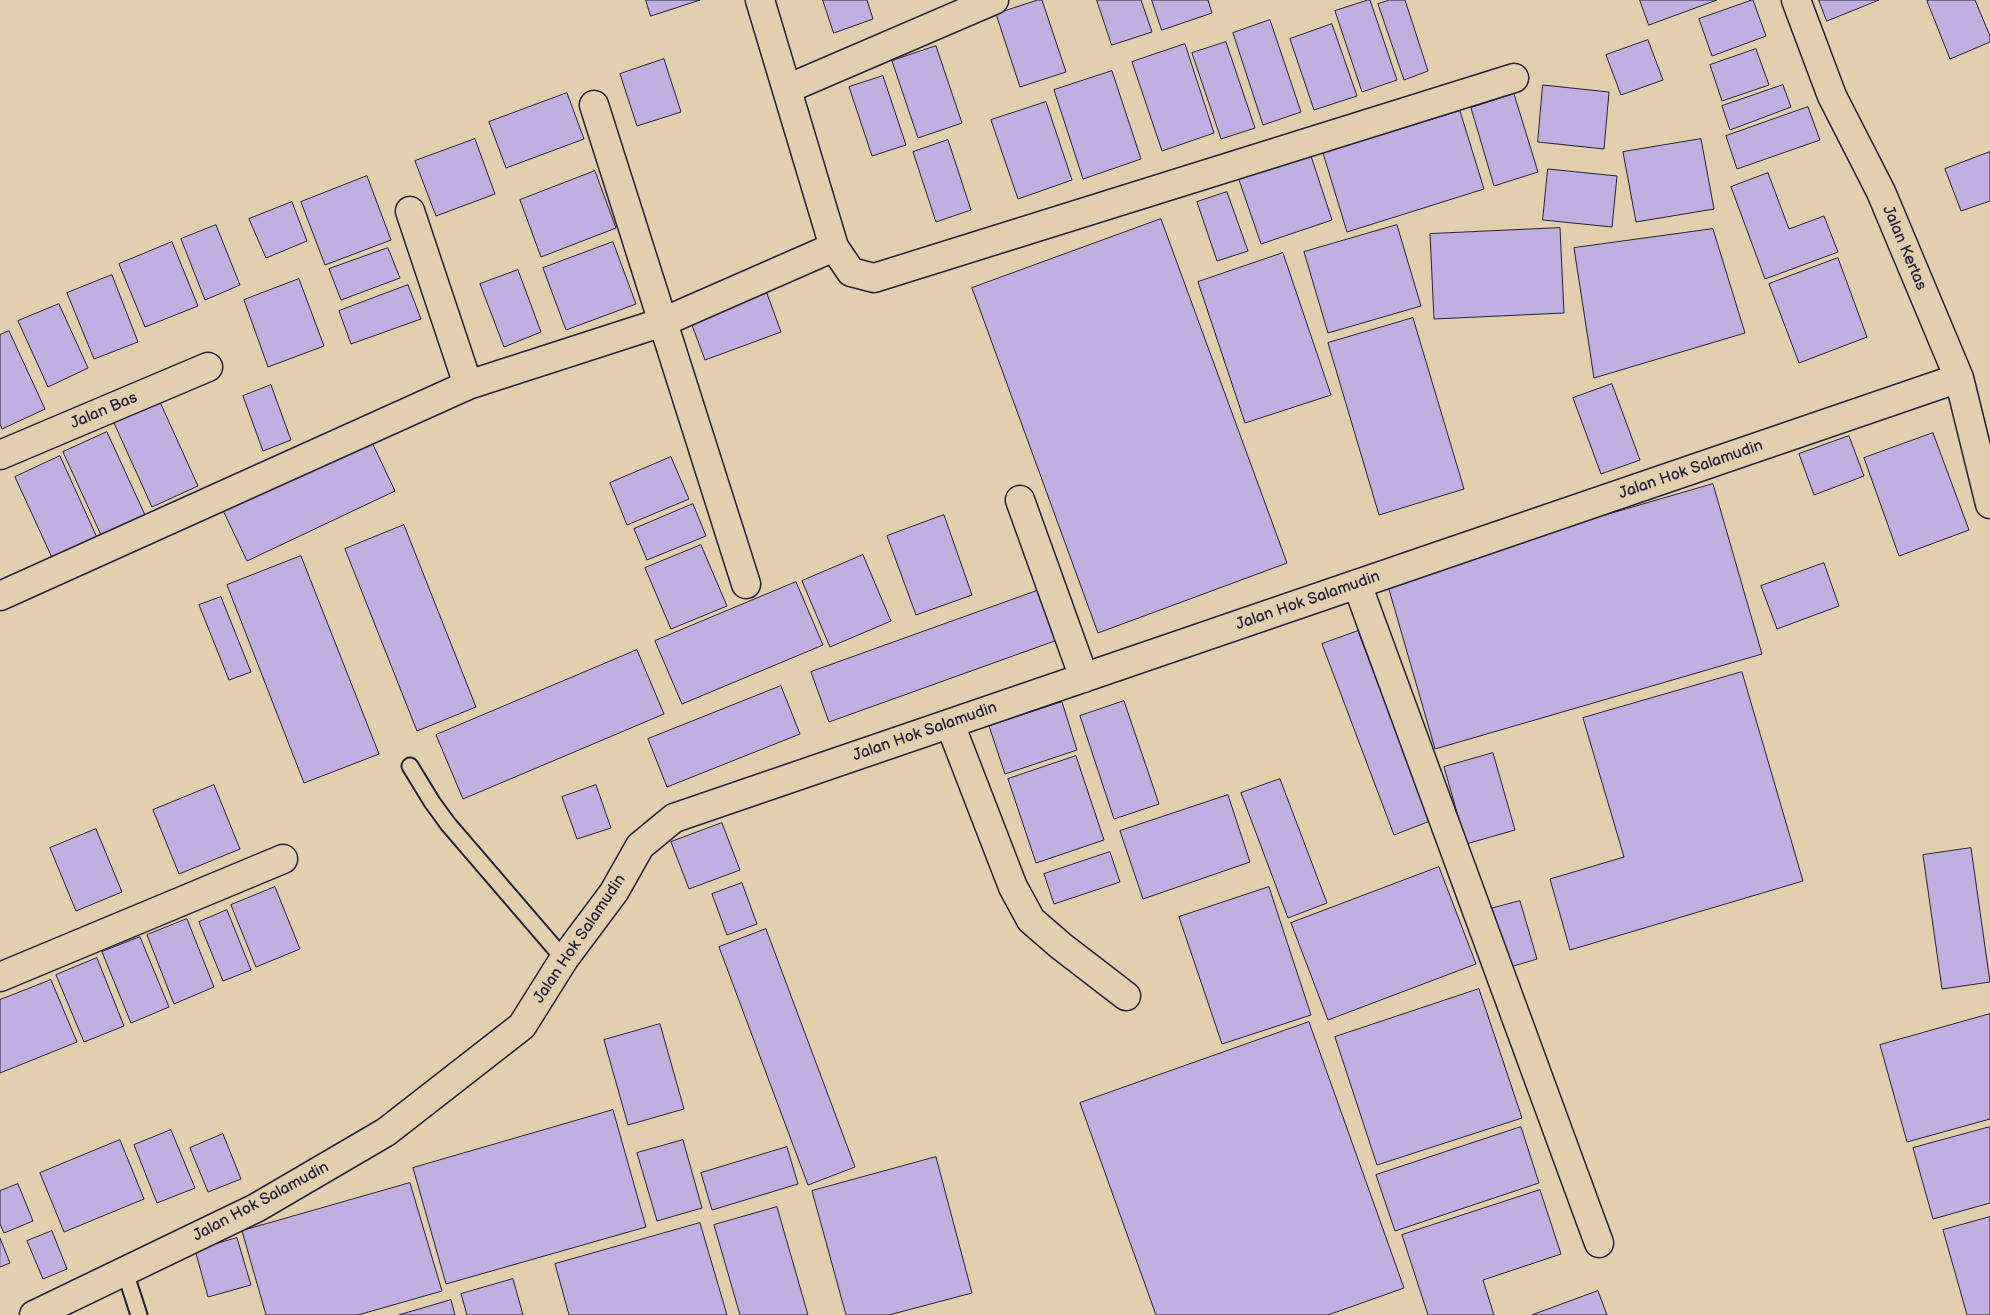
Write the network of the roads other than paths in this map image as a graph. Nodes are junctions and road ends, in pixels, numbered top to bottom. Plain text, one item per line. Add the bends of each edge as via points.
1 (760, 0) edge
2 (1796, 0) edge
3 (985, 2) edge
4 (1514, 78) dead end
5 (787, 89) junction
6 (594, 105) dead end
7 (410, 211) dead end
8 (834, 247) junction
9 (662, 322) junction
10 (208, 367) dead end
11 (1959, 378) junction
12 (468, 384) junction
13 (0, 455) edge
14 (1020, 500) dead end
15 (1990, 504) edge
16 (746, 584) dead end
17 (1357, 584) junction
18 (0, 596) edge
19 (1084, 678) junction
20 (950, 724) junction
21 (410, 766) dead end
22 (283, 859) dead end
23 (564, 959) junction
24 (0, 977) edge
25 (1126, 996) dead end
26 (1599, 1244) dead end
27 (125, 1272) junction
28 (34, 1315) edge
29 (139, 1315) edge

1 - 5 street
2 - 11 street, Jalan Kertas via 1832,96 1881,192
3 - 5 street
4 - 8 street via 874,278 851,272
5 - 8 street
6 - 9 street
7 - 12 street
8 - 9 street
9 - 12 street
9 - 16 street
10 - 13 street, Jalan Bas
11 - 15 street, Jalan Kertas
11 - 17 street, Jalan Hok Salamudin
12 - 18 street
14 - 19 street
17 - 19 street, Jalan Hok Salamudin
17 - 26 street
19 - 20 street, Jalan Hok Salamudin
20 - 23 street, Jalan Hok Salamudin via 674,818 640,846 614,892
20 - 25 street via 1013,887 1031,920
21 - 23 lane via 448,824
22 - 24 street
23 - 27 street, Jalan Hok Salamudin via 522,1026 386,1132 256,1208
27 - 28 street, Jalan Hok Salamudin
27 - 29 lane

